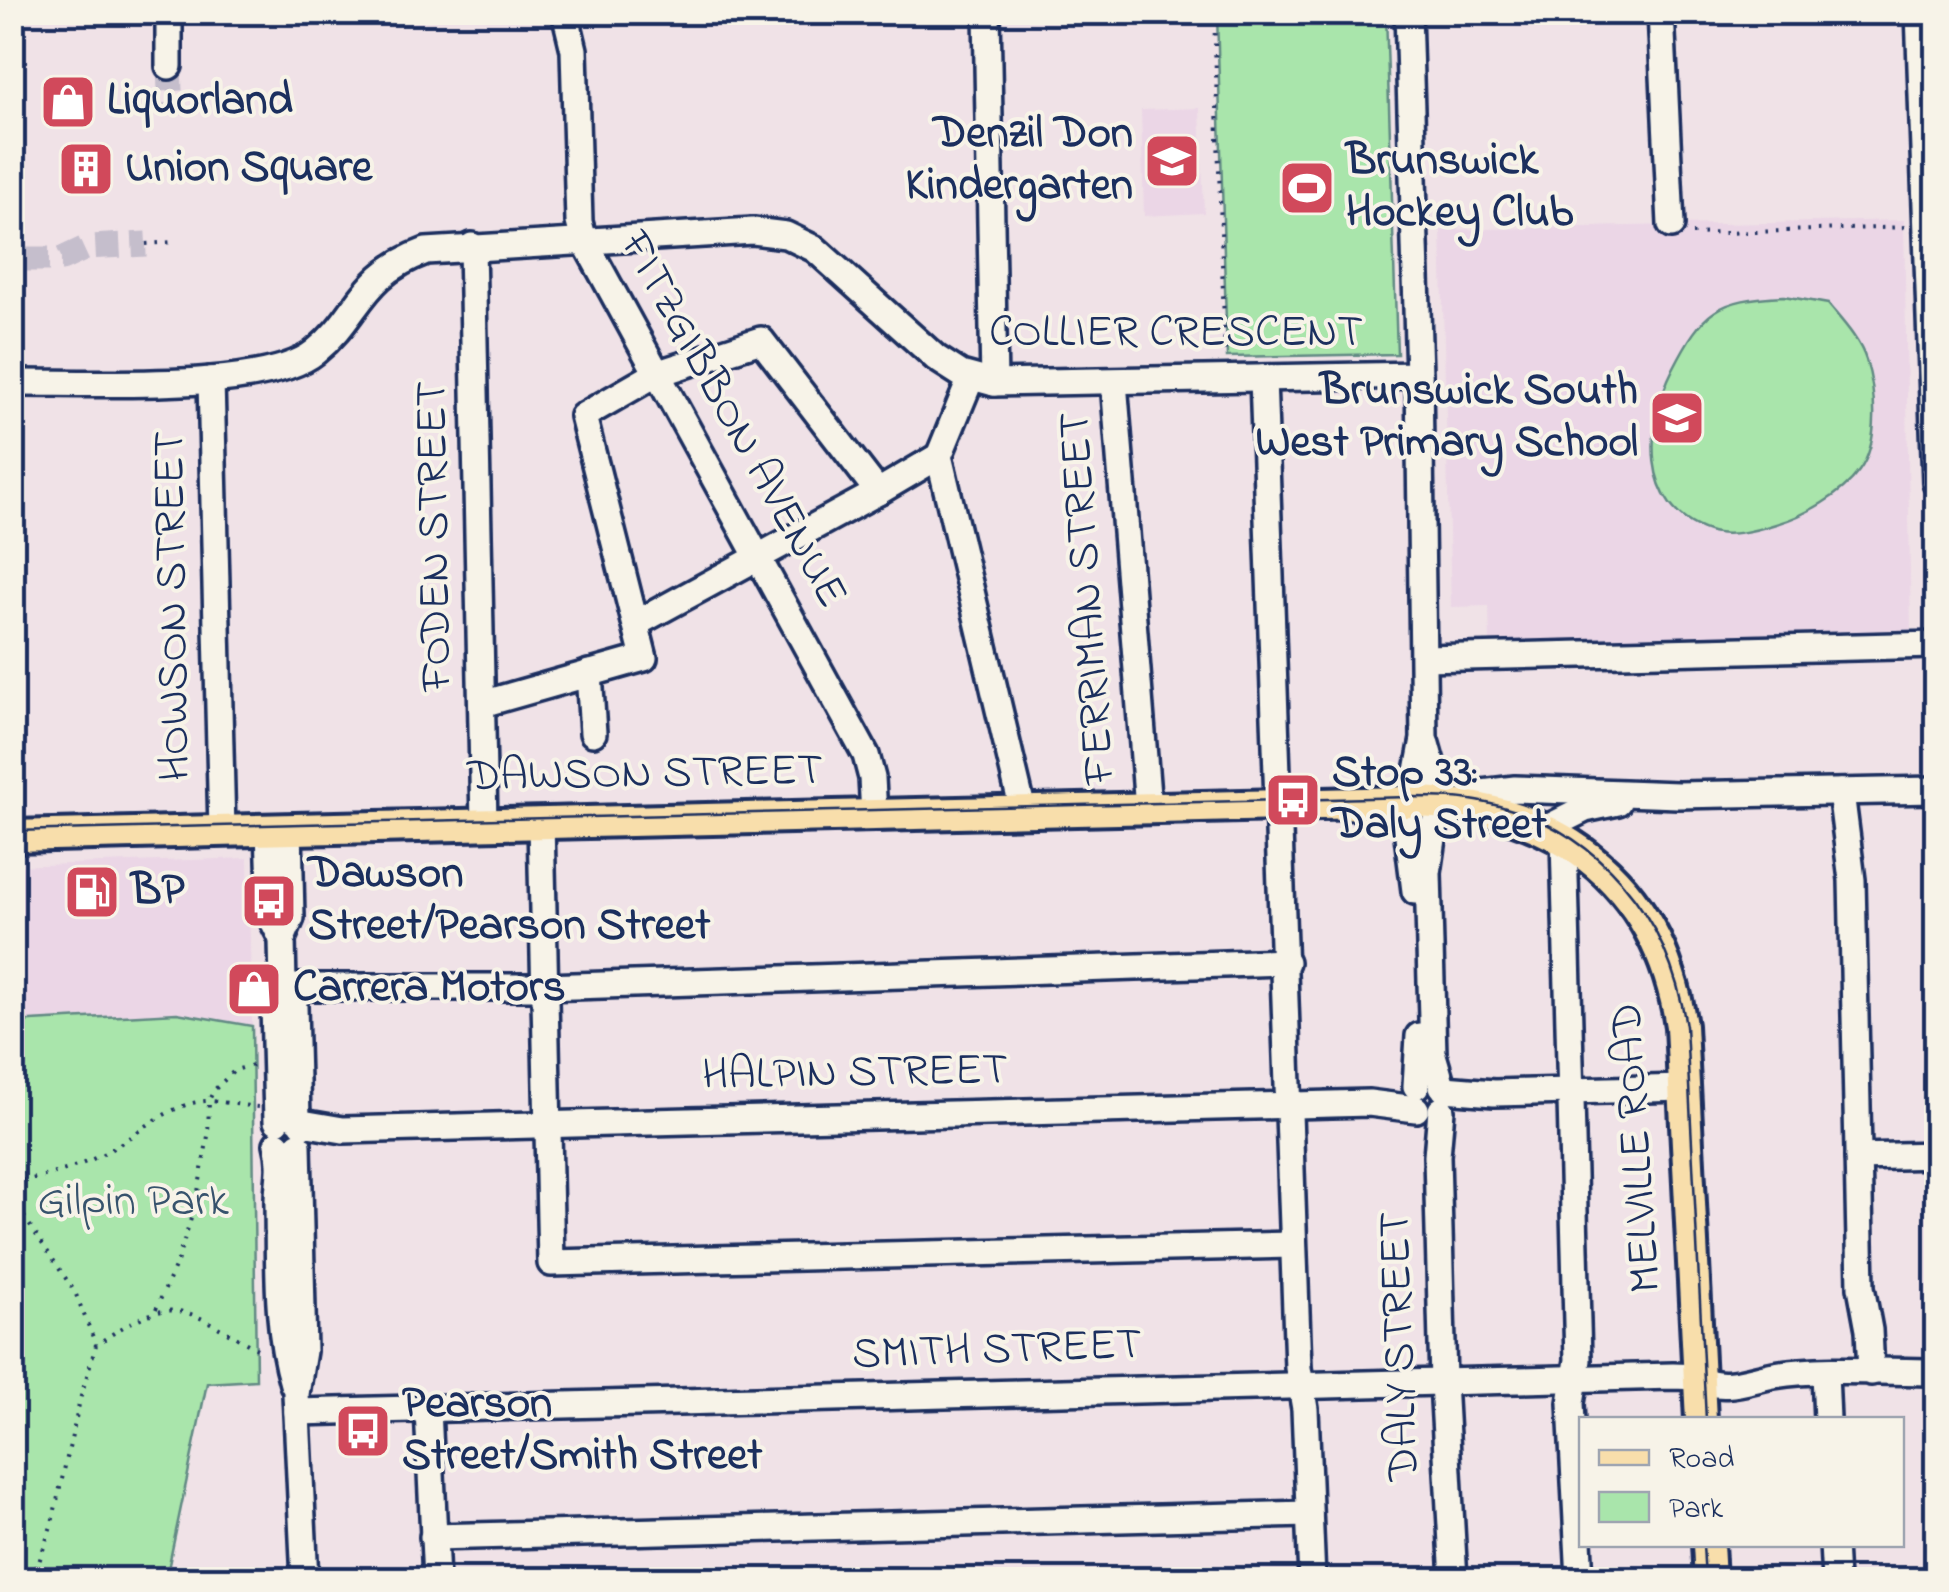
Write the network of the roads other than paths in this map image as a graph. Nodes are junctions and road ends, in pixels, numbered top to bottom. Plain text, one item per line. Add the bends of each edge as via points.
1 (169, 12) edge
2 (566, 12) edge
3 (580, 12) edge
4 (987, 12) edge
5 (1408, 12) edge
6 (1662, 12) edge
7 (1919, 12) edge
8 (574, 50) junction
9 (169, 66) tunnel mouth
10 (1929, 94) edge
11 (1675, 229) road end
12 (584, 240) junction
13 (472, 246) junction
14 (656, 374) junction
15 (1419, 375) junction
16 (1263, 378) junction
17 (211, 380) junction
18 (983, 380) junction
19 (1114, 382) junction
20 (12, 383) edge
21 (1935, 403) edge
22 (939, 456) junction
23 (1936, 483) edge
24 (878, 492) junction
25 (758, 557) junction
26 (637, 623) junction
27 (1936, 645) edge
28 (1424, 658) junction
29 (589, 673) junction
30 (482, 704) junction
31 (593, 733) dead end
32 (1424, 739) junction
33 (1936, 790) edge
34 (1850, 792) junction
35 (1678, 795) junction
36 (1396, 802) junction
37 (1455, 802) junction
38 (1279, 805) junction
39 (1148, 808) junction
40 (1024, 811) junction
41 (884, 814) junction
42 (541, 823) junction
43 (484, 824) junction
44 (279, 829) junction
45 (222, 831) junction
46 (1555, 834) junction
47 (12, 836) edge
48 (1286, 962) junction
49 (544, 987) junction
50 (283, 988) junction
51 (1685, 1088) junction
52 (1571, 1091) junction
53 (1430, 1098) junction
54 (1290, 1105) junction
55 (547, 1124) junction
56 (288, 1128) junction
57 (1936, 1155) edge
58 (1858, 1158) junction
59 (1294, 1245) junction
60 (1863, 1372) junction
61 (1936, 1372) edge
62 (1825, 1373) junction
63 (1699, 1377) junction
64 (1574, 1379) junction
65 (1437, 1382) junction
66 (1302, 1386) junction
67 (297, 1402) junction
68 (428, 1409) junction
69 (1701, 1417) edge
70 (1827, 1417) edge
71 (1309, 1514) junction
72 (434, 1537) junction
73 (1708, 1547) edge
74 (1833, 1547) edge
75 (305, 1580) edge
76 (436, 1580) edge
77 (1312, 1580) edge
78 (1441, 1580) edge
79 (1454, 1580) edge
80 (1580, 1580) edge
81 (1710, 1580) edge
82 (1835, 1580) edge

1 - 9 street
2 - 8 street, FITZGIBBON AVENUE
3 - 8 street, FITZGIBBON AVENUE
4 - 18 street
5 - 15 street
6 - 11 street
7 - 10 street
8 - 12 street, FITZGIBBON AVENUE
10 - 21 street
12 - 13 street, COLLIER CRESCENT
12 - 14 street, FITZGIBBON AVENUE
12 - 18 street, COLLIER CRESCENT via 786,235 815,249 936,358
13 - 17 street, COLLIER CRESCENT via 426,251 385,271 332,335 294,365
13 - 30 street, FODEN STREET
14 - 24 street via 762,340
14 - 25 street, FITZGIBBON AVENUE
14 - 26 street via 583,416
15 - 16 street, COLLIER CRESCENT
15 - 28 street
16 - 19 street, COLLIER CRESCENT
16 - 38 street
17 - 20 street, COLLIER CRESCENT
17 - 45 street, HOWSON STREET
18 - 19 street, COLLIER CRESCENT
18 - 22 street
19 - 39 street, FERRIMAN STREET
21 - 23 street
22 - 24 street
22 - 40 street
24 - 25 street
25 - 26 street
25 - 41 street, FITZGIBBON AVENUE via 866,756
26 - 29 street via 644,658
27 - 28 street
28 - 32 street
29 - 30 street
29 - 31 street
30 - 43 street, FODEN STREET
32 - 36 street via 1415,787
32 - 37 street via 1435,776
33 - 34 street
34 - 35 street
34 - 58 street
35 - 37 street via 1514,790
35 - 46 street via 1586,808
36 - 37 main road
36 - 38 main road, DAWSON STREET
36 - 53 street, DALY STREET via 1411,842 1419,1021
37 - 46 main road, MELVILLE ROAD
37 - 53 street, DALY STREET via 1436,818 1428,872
38 - 39 main road, DAWSON STREET
38 - 48 street
39 - 40 main road, DAWSON STREET
40 - 41 main road, DAWSON STREET
41 - 42 main road, DAWSON STREET
42 - 43 main road, DAWSON STREET
42 - 49 street
43 - 44 main road, DAWSON STREET
44 - 45 main road, DAWSON STREET
44 - 50 street via 272,919 282,938
45 - 47 main road, DAWSON STREET
46 - 51 main road, MELVILLE ROAD via 1618,886 1649,925 1677,998
46 - 52 street
48 - 49 street
48 - 54 street
49 - 50 street
49 - 55 street
50 - 56 street via 294,1006
51 - 52 street, HALPIN STREET
51 - 63 main road, MELVILLE ROAD
52 - 53 street, HALPIN STREET
52 - 64 street
53 - 54 street, HALPIN STREET
53 - 65 street, DALY STREET
54 - 55 street, HALPIN STREET
54 - 59 street
55 - 56 street, HALPIN STREET
55 - 59 street via 551,1262
56 - 67 street via 303,1350
57 - 58 street
58 - 60 street via 1862,1287 1855,1327
59 - 66 street
60 - 61 street, SMITH STREET
60 - 62 street, SMITH STREET
62 - 63 street, SMITH STREET via 1722,1384
62 - 70 street
63 - 64 street, SMITH STREET
63 - 69 main road, MELVILLE ROAD
64 - 65 street, SMITH STREET
64 - 80 street
65 - 66 street, SMITH STREET
65 - 78 street, DALY STREET
65 - 79 street, DALY STREET
66 - 68 street, SMITH STREET
66 - 71 street
67 - 68 street, SMITH STREET
67 - 75 street
68 - 72 street
71 - 72 street
71 - 77 street
72 - 76 street
73 - 81 main road
74 - 82 street

